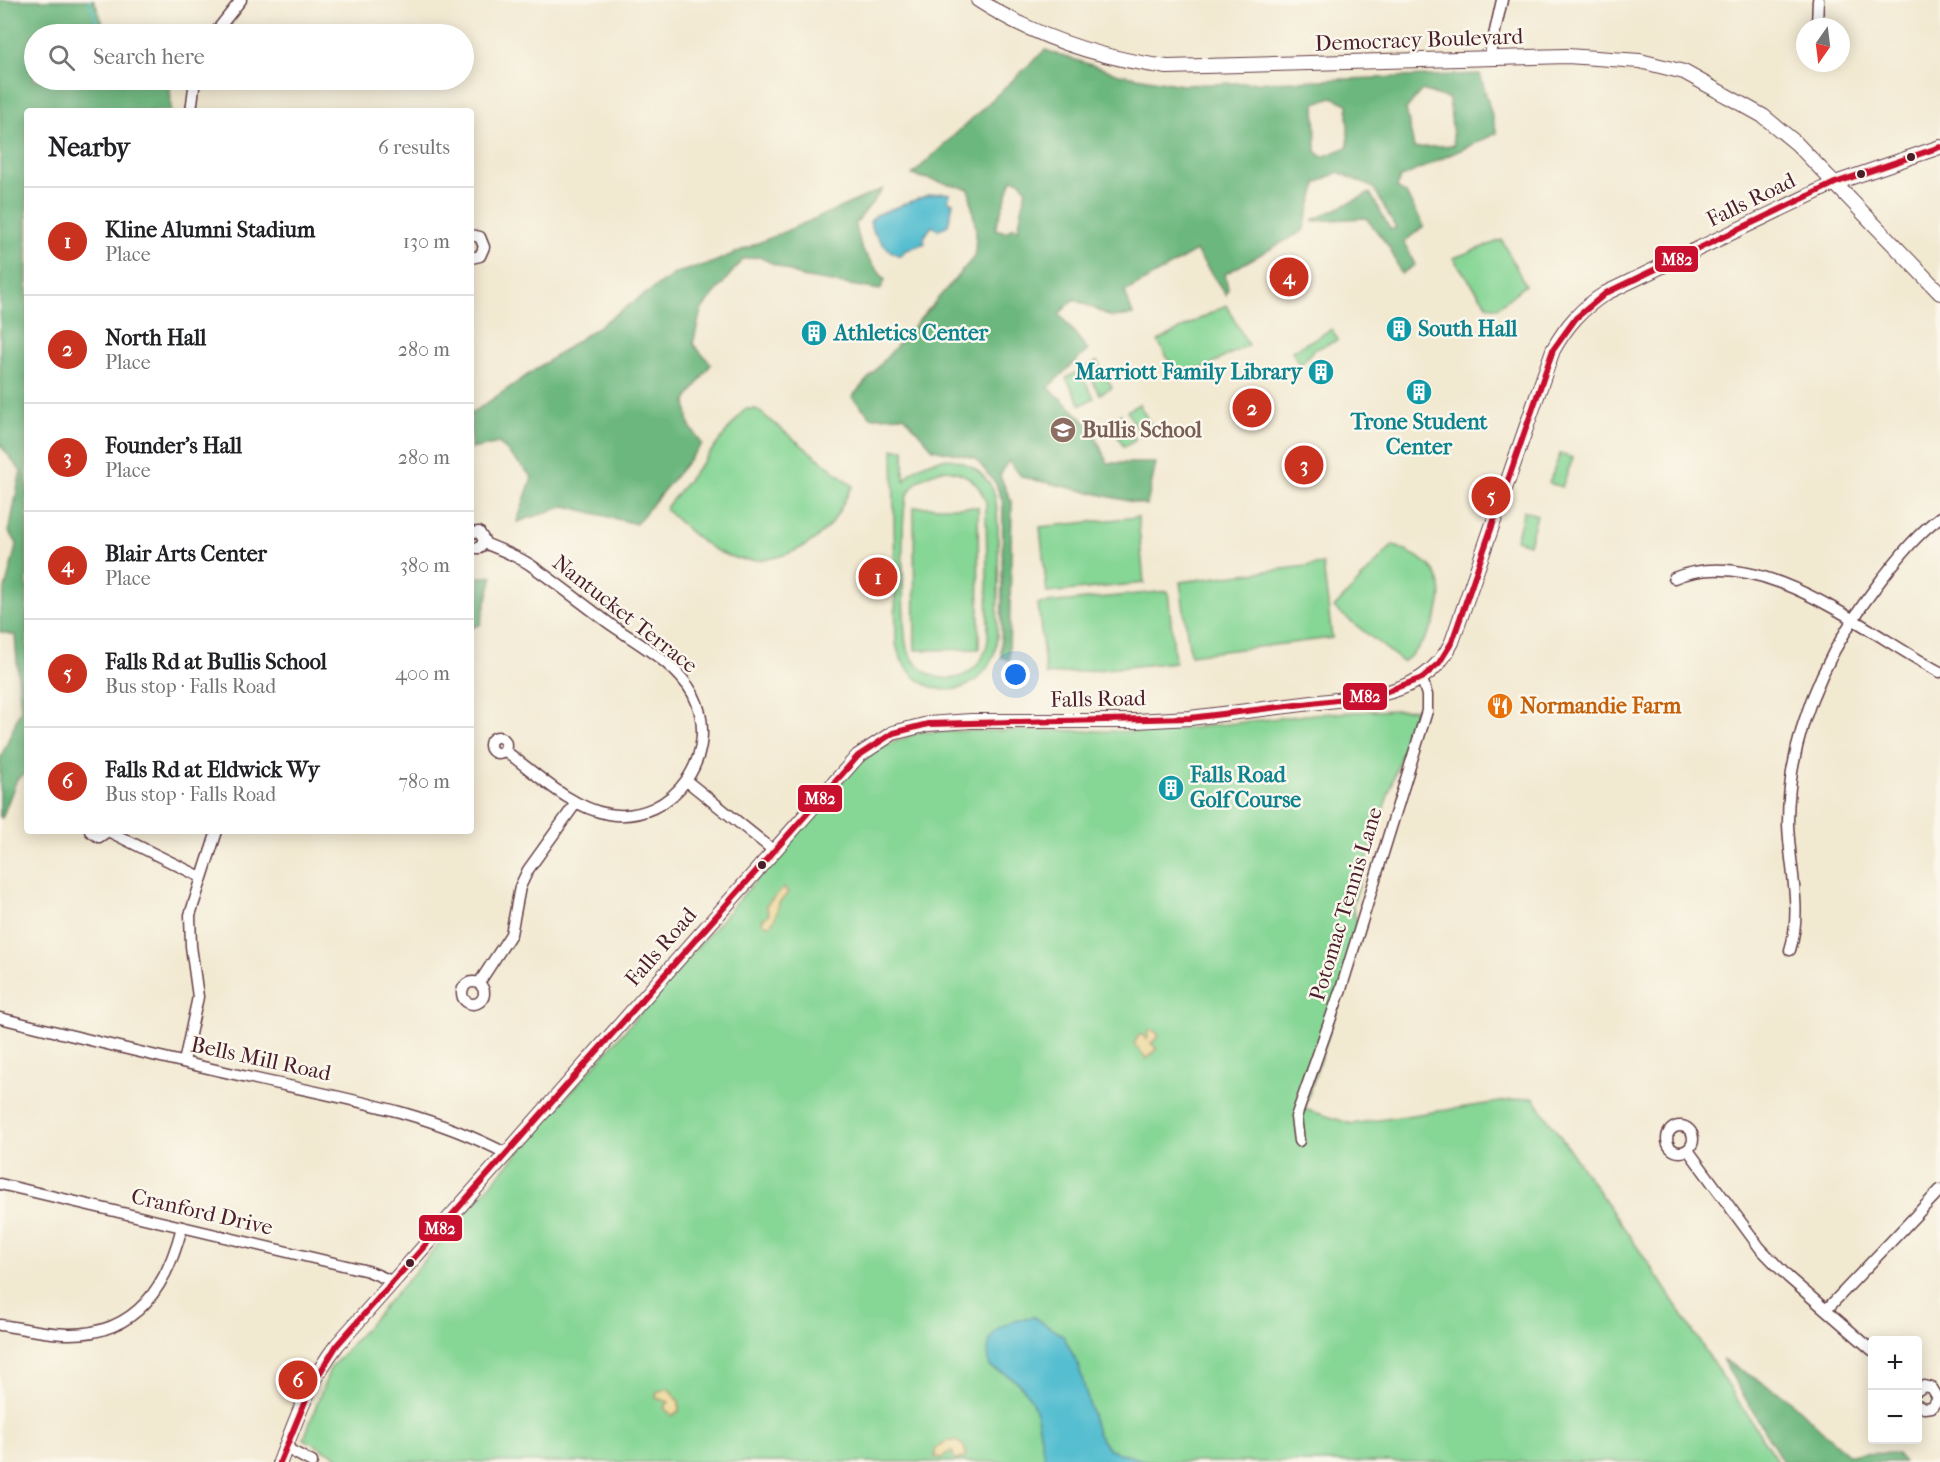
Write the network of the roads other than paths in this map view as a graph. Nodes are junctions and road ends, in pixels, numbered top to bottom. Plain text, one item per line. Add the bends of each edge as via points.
1 (241, 0) edge
2 (978, 0) edge
3 (1502, 0) edge
4 (1818, 0) edge
5 (1817, 18) edge
6 (222, 24) edge
7 (1489, 58) junction
8 (194, 90) edge
9 (191, 108) edge
10 (1940, 147) edge
11 (1835, 183) junction
12 (474, 236) edge
13 (474, 257) edge
14 (1940, 292) edge
15 (1940, 517) edge
16 (474, 533) edge
17 (484, 543) junction
18 (474, 548) edge
19 (1674, 578) dead end
20 (1851, 619) junction
21 (1940, 672) edge
22 (1422, 679) junction
23 (504, 750) dead end
24 (688, 782) junction
25 (576, 803) junction
26 (114, 834) edge
27 (216, 834) edge
28 (773, 850) junction
29 (201, 877) junction
30 (1790, 950) dead end
31 (478, 983) dead end
32 (0, 1018) edge
33 (184, 1062) junction
34 (1299, 1141) dead end
35 (1688, 1150) dead end
36 (507, 1154) junction
37 (0, 1184) edge
38 (1940, 1190) edge
39 (182, 1227) junction
40 (394, 1282) junction
41 (1827, 1310) junction
42 (0, 1325) edge
43 (1868, 1346) edge
44 (1922, 1387) edge
45 (1922, 1407) edge
46 (286, 1448) junction
47 (280, 1462) edge
48 (312, 1462) edge

1 - 6 street
2 - 7 main road, Democracy Boulevard via 1009,19 1062,42 1110,57 1167,67
3 - 7 street
4 - 5 street
7 - 11 main road, Democracy Boulevard via 1605,58 1684,72 1763,117 1796,143
8 - 9 street
10 - 11 main road, Falls Road
11 - 14 main road, Democracy Boulevard
11 - 22 main road, Falls Road via 1606,293 1585,307 1564,330 1553,350 1452,642 1444,658
12 - 13 street via 480,237 484,247 480,256
15 - 20 street via 1917,535
16 - 17 street, Nantucket Terrace via 482,534
17 - 18 street
17 - 24 street, Nantucket Terrace via 528,564 683,679 702,723 700,753
19 - 20 street via 1710,570 1757,574 1802,590
20 - 21 street
20 - 30 street via 1818,683 1797,748 1788,821 1796,913
22 - 28 main road, Falls Road via 1377,695 1190,718 971,721 909,727 858,756
22 - 34 street, Potomac Tennis Lane via 1427,711 1342,986 1296,1117
23 - 25 street, Nantucket Terrace
24 - 25 street, Nantucket Terrace via 666,801 642,812 608,814
24 - 28 street
25 - 31 street via 523,879 511,934
26 - 29 street
27 - 29 street
28 - 36 main road, Falls Road
29 - 33 street via 190,925 198,996
32 - 33 street, Bells Mill Road
33 - 36 street, Bells Mill Road via 422,1116
35 - 41 street via 1760,1248
36 - 40 main road, Falls Road
37 - 39 street, Cranford Drive
38 - 41 street
39 - 40 street, Cranford Drive via 368,1271
39 - 42 street via 165,1279 143,1306 124,1319 98,1330 68,1335
40 - 46 main road, Falls Road via 316,1373
41 - 43 street
44 - 45 street via 1932,1388 1938,1398 1932,1407
46 - 47 main road, Falls Road
46 - 48 street

